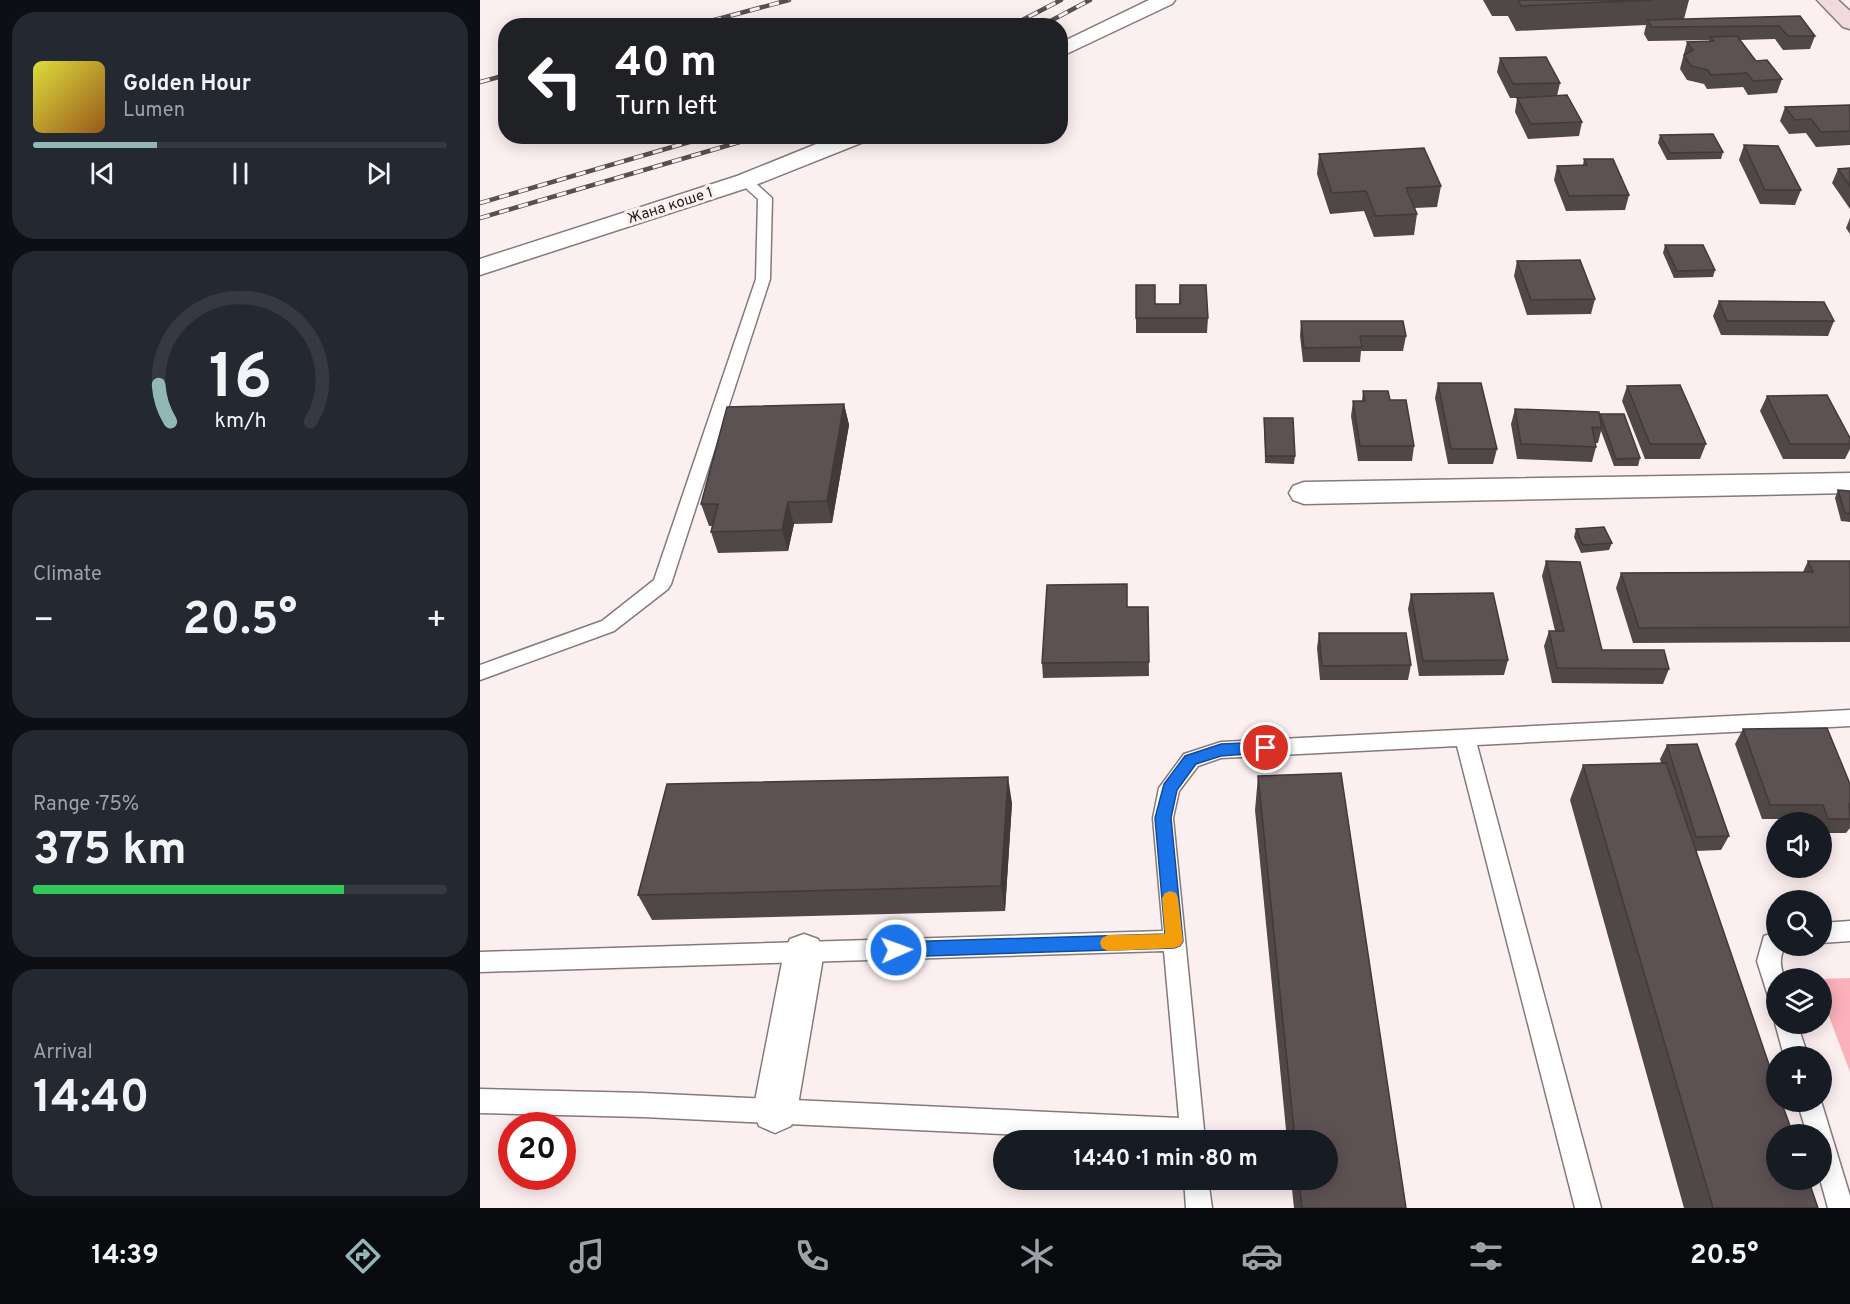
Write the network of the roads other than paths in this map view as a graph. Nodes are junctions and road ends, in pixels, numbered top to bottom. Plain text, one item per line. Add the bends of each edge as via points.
1 (1165, 0) edge
2 (1827, 0) edge
3 (1850, 23) edge
4 (1068, 47) edge
5 (838, 144) edge
6 (745, 181) junction
7 (480, 267) edge
8 (1850, 483) edge
9 (1304, 493) dead end
10 (480, 673) edge
11 (1850, 718) edge
12 (1466, 737) junction
13 (1850, 931) edge
14 (1832, 932) edge
15 (1174, 941) junction
16 (804, 952) junction
17 (480, 962) edge
18 (480, 1101) edge
19 (775, 1111) junction
20 (1105, 1130) edge
21 (1192, 1130) edge
22 (1832, 1178) edge
23 (1197, 1190) edge
24 (1199, 1208) edge
25 (1588, 1208) edge
26 (1841, 1208) edge

1 - 4 street
2 - 3 main road
5 - 6 street, Жана коше 1
6 - 7 street, Жана коше 1
6 - 10 lane via 765,198 763,279 662,584 608,626
8 - 9 street
11 - 12 lane
12 - 15 lane via 1221,750 1191,760 1169,788 1163,818
12 - 25 lane
13 - 14 lane
15 - 16 lane
15 - 21 lane
16 - 17 lane
16 - 19 street
18 - 19 lane
19 - 20 lane
22 - 26 lane
23 - 24 lane

